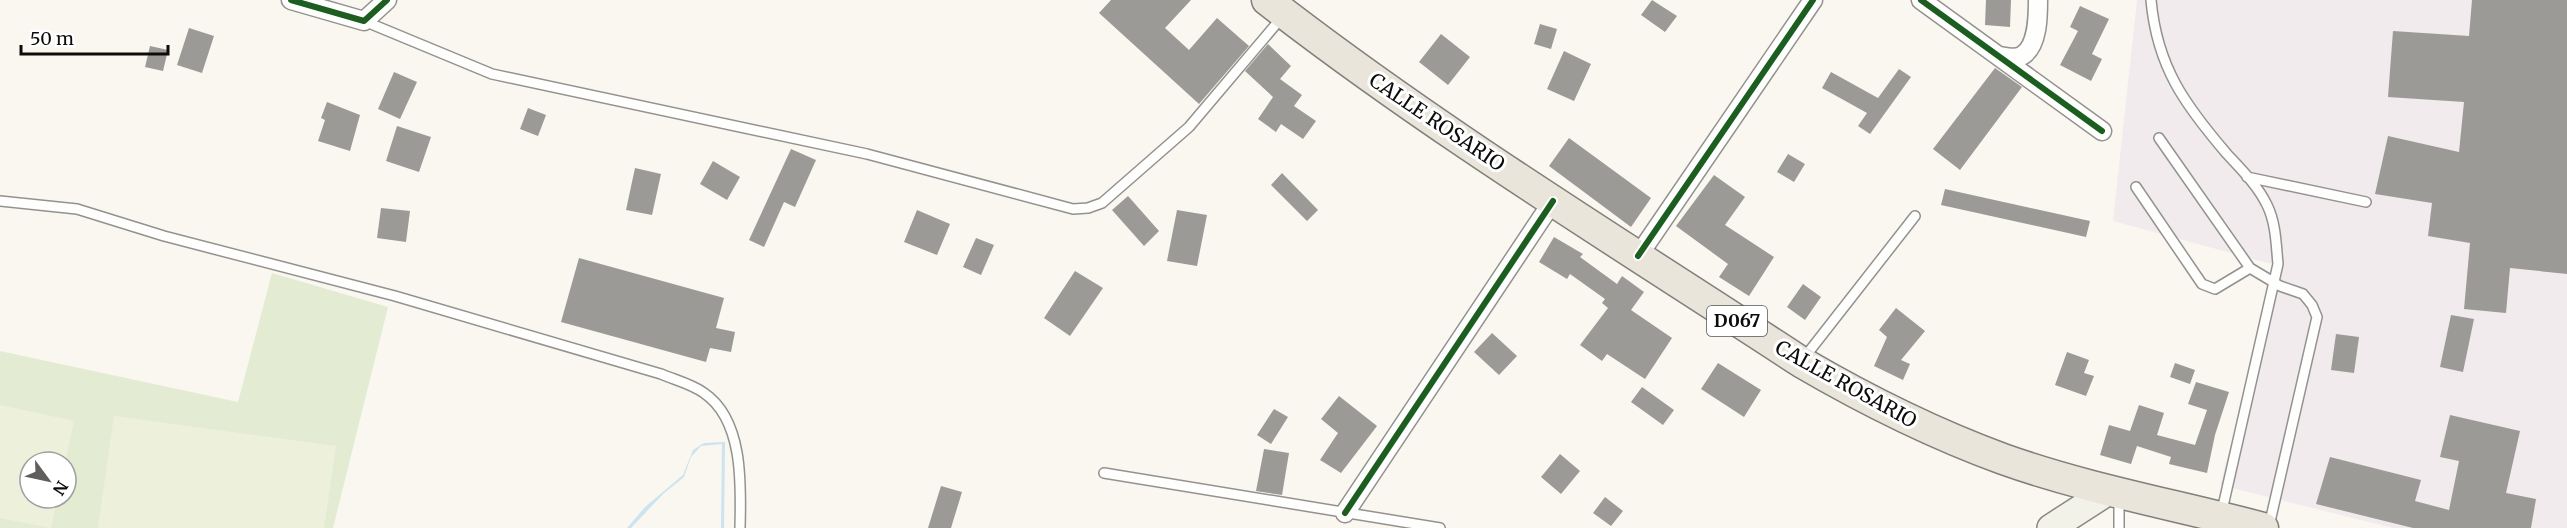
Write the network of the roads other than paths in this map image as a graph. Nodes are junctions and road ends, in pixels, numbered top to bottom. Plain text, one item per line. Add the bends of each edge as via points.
1 (291, 0) edge
2 (387, 0) edge
3 (1812, 0) edge
4 (1921, 0) edge
5 (2038, 0) edge
6 (2151, 0) edge
7 (1276, 7) edge
8 (364, 21) junction
9 (1999, 56) junction
10 (2102, 131) dead end
11 (2159, 138) dead end
12 (2247, 177) junction
13 (2136, 187) dead end
14 (0, 201) edge
15 (1553, 201) junction
16 (2366, 202) dead end
17 (1916, 216) dead end
18 (1638, 256) junction
19 (2250, 268) junction
20 (2273, 282) junction
21 (1801, 362) junction
22 (1104, 473) dead end
23 (2114, 491) junction
24 (1345, 513) junction
25 (2221, 517) junction
26 (740, 528) edge
27 (1440, 528) edge
28 (2051, 528) edge
29 (2119, 528) edge
30 (2263, 528) edge
31 (2268, 528) edge

1 - 8 street
2 - 8 street
3 - 18 street
4 - 9 street
5 - 9 street via 2030,46 2013,58
6 - 12 lane via 2166,69 2190,109
7 - 8 lane via 1189,127 1102,203 1073,209 867,154 492,74
7 - 15 main road, CALLE ROSARIO / D067 via 1382,86
9 - 10 street
11 - 19 lane
12 - 16 lane
12 - 20 lane via 2267,204 2274,223 2278,264
13 - 19 lane via 2202,284 2215,288
14 - 26 lane via 77,209 230,254 395,296 682,383 704,393 719,406 730,427 742,477
15 - 18 main road, CALLE ROSARIO / D067
15 - 24 street
17 - 21 lane
18 - 21 main road, CALLE ROSARIO / D067
19 - 20 lane
20 - 25 lane
20 - 31 lane via 2302,294 2317,316
21 - 23 main road, CALLE ROSARIO / D067 via 1947,437 2003,459
22 - 24 lane
23 - 25 main road, CALLE ROSARIO / D067
23 - 28 street
23 - 29 lane
24 - 27 lane
25 - 30 main road, CALLE ROSARIO / D067

